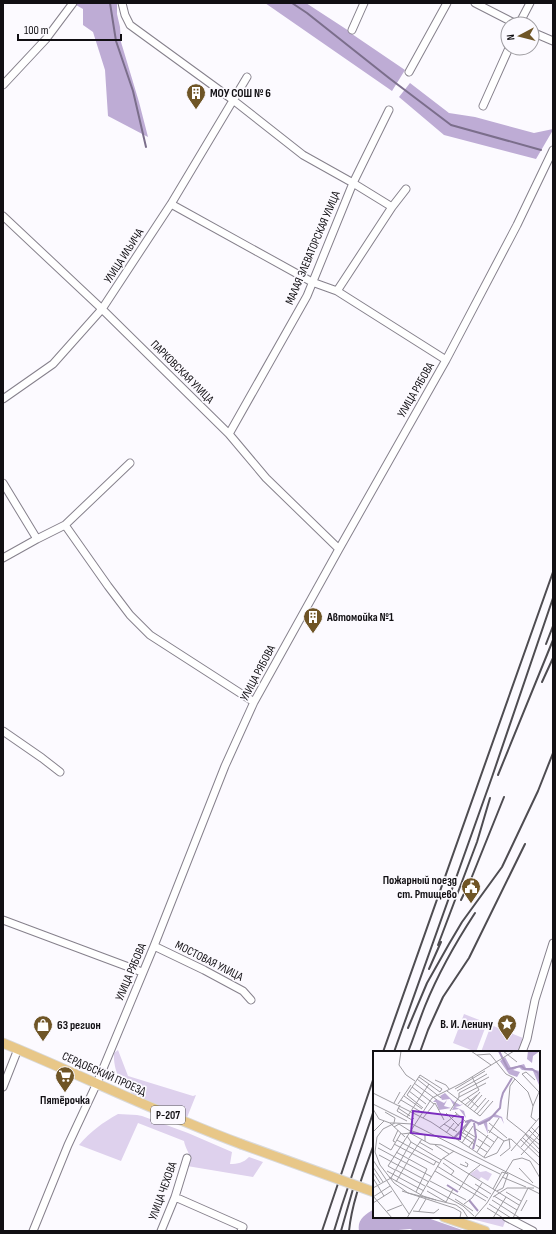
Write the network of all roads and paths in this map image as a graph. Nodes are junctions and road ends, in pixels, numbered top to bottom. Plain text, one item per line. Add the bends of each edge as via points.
1 (73, 3) edge
2 (122, 3) edge
3 (364, 3) edge
4 (447, 3) edge
5 (475, 3) edge
6 (530, 3) edge
7 (500, 16) edge
8 (523, 16) edge
9 (352, 30) dead end
10 (540, 35) edge
11 (553, 41) edge
12 (505, 56) edge
13 (409, 72) dead end
14 (247, 78) dead end
15 (3, 85) edge
16 (233, 100) junction
17 (483, 106) dead end
18 (389, 110) dead end
19 (553, 150) edge
20 (353, 183) junction
21 (406, 189) dead end
22 (171, 204) junction
23 (392, 207) junction
24 (3, 216) edge
25 (312, 282) junction
26 (337, 291) junction
27 (102, 309) junction
28 (446, 360) junction
29 (3, 399) edge
30 (229, 434) junction
31 (130, 463) dead end
32 (3, 483) edge
33 (65, 525) junction
34 (37, 539) junction
35 (339, 549) junction
36 (3, 558) edge
37 (254, 702) junction
38 (3, 731) edge
39 (60, 772) dead end
40 (3, 920) edge
41 (553, 943) edge
42 (154, 946) junction
43 (142, 972) junction
44 (252, 1000) dead end
45 (3, 1043) edge
46 (18, 1049) junction
47 (522, 1051) edge
48 (97, 1083) junction
49 (3, 1088) edge
50 (187, 1158) dead end
51 (373, 1192) edge
52 (175, 1197) junction
53 (447, 1218) edge
54 (508, 1218) edge
55 (242, 1229) edge
56 (33, 1231) edge
57 (161, 1231) edge
58 (485, 1231) edge
59 (533, 1231) edge

1 - 15 street via 46,39
2 - 16 street via 130,25
3 - 9 street
4 - 13 street
5 - 7 street
6 - 8 street
10 - 11 street
12 - 17 street
14 - 16 street, УЛИЦА ИЛЬИЧА
16 - 20 street via 303,155
16 - 22 street, УЛИЦА ИЛЬИЧА
18 - 20 street, МАЛАЯ ЭЛЕВАТОРСКАЯ УЛИЦА
19 - 28 street, УЛИЦА РЯБОВА
20 - 23 street
20 - 25 street, МАЛАЯ ЭЛЕВАТОРСКАЯ УЛИЦА
21 - 23 street
22 - 25 street
22 - 27 street, УЛИЦА ИЛЬИЧА
23 - 26 street
24 - 27 street, ПАРКОВСКАЯ УЛИЦА
25 - 26 street
25 - 30 street, МАЛАЯ ЭЛЕВАТОРСКАЯ УЛИЦА via 307,296
26 - 28 street
27 - 29 street, УЛИЦА ИЛЬИЧА via 53,364
27 - 30 street, ПАРКОВСКАЯ УЛИЦА
28 - 35 street, УЛИЦА РЯБОВА
30 - 35 street, ПАРКОВСКАЯ УЛИЦА via 266,478
31 - 33 street
32 - 34 street
33 - 34 street
33 - 37 street via 130,615 150,635
34 - 36 street
35 - 37 street, УЛИЦА РЯБОВА
37 - 42 street, УЛИЦА РЯБОВА via 225,766
38 - 39 street
40 - 43 street
41 - 47 street
42 - 43 street, УЛИЦА РЯБОВА
42 - 44 street, МОСТОВАЯ УЛИЦА via 237,987
43 - 48 street, УЛИЦА РЯБОВА
45 - 46 main road, СЕРДОБСКИЙ ПРОЕЗД / Р-207
46 - 48 main road, СЕРДОБСКИЙ ПРОЕЗД / Р-207
46 - 49 street
48 - 51 main road, СЕРДОБСКИЙ ПРОЕЗД / Р-207, bridge via 191,1125
48 - 56 street, УЛИЦА РЯБОВА via 68,1145
50 - 52 street, УЛИЦА ЧЕХОВА
52 - 55 street
52 - 57 street, УЛИЦА ЧЕХОВА
53 - 58 main road
54 - 59 street

